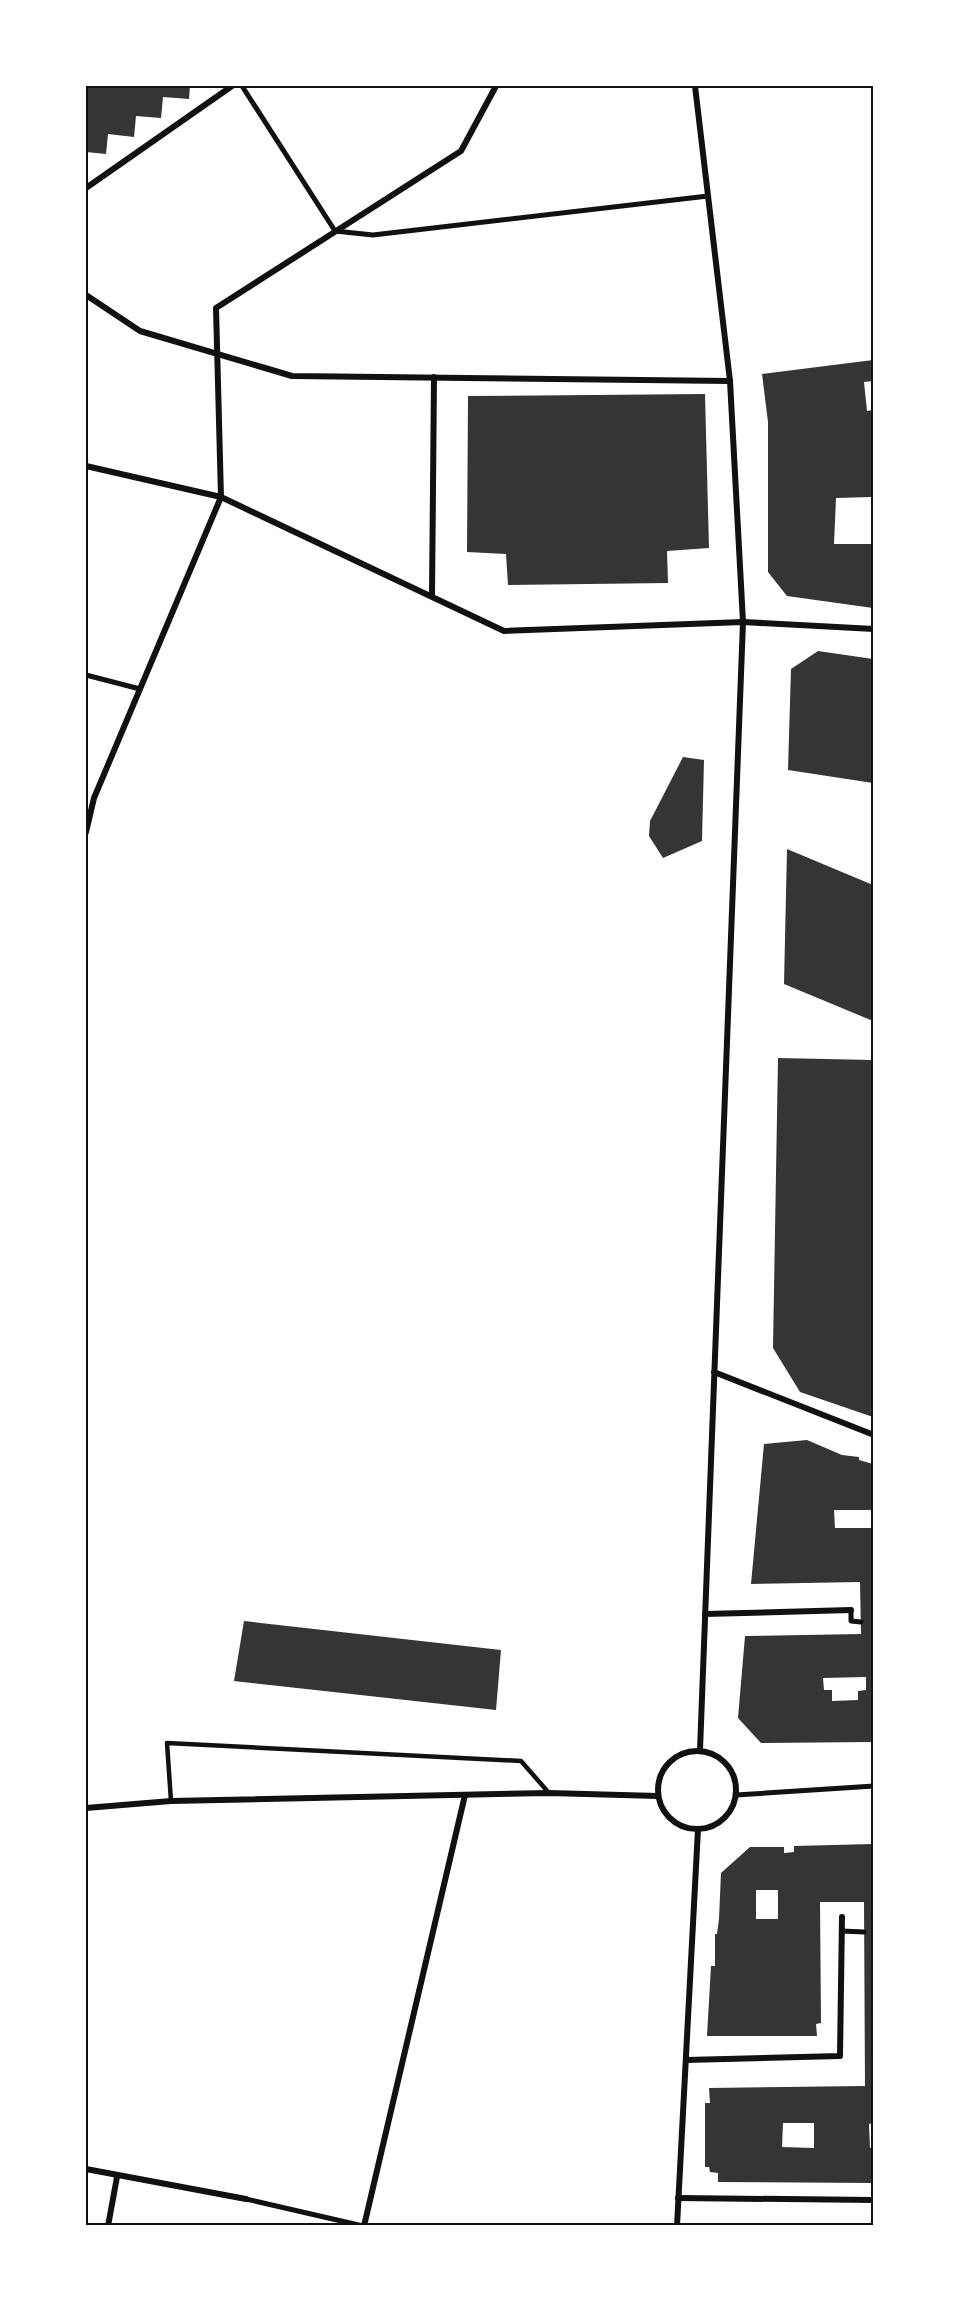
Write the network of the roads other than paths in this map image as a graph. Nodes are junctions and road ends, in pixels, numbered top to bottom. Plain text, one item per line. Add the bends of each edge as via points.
1 (232, 86) edge
2 (242, 86) edge
3 (496, 86) edge
4 (695, 86) edge
5 (86, 188) edge
6 (708, 196) junction
7 (335, 231) junction
8 (86, 295) edge
9 (216, 355) junction
10 (434, 377) junction
11 (730, 381) junction
12 (86, 466) edge
13 (221, 497) junction
14 (432, 596) junction
15 (743, 621) junction
16 (873, 629) edge
17 (86, 675) edge
18 (140, 688) junction
19 (86, 832) edge
20 (714, 1372) junction
21 (873, 1435) edge
22 (851, 1610) joint
23 (705, 1614) junction
24 (861, 1622) dead end
25 (700, 1750) junction
26 (873, 1786) edge
27 (549, 1793) junction
28 (465, 1795) junction
29 (736, 1795) junction
30 (658, 1796) junction
31 (171, 1801) junction
32 (86, 1809) edge
33 (698, 1829) junction
34 (842, 1917) dead end
35 (842, 1931) junction
36 (864, 1932) dead end
37 (686, 2060) junction
38 (86, 2169) edge
39 (117, 2177) junction
40 (678, 2198) junction
41 (246, 2199) joint
42 (873, 2200) edge
43 (108, 2226) edge
44 (363, 2226) edge
45 (677, 2226) edge

1 - 5 street
2 - 7 street
3 - 7 street via 461,151
4 - 6 street
6 - 7 street via 373,235
6 - 11 street
7 - 9 street via 216,308
8 - 9 street via 140,331
9 - 10 street via 292,376
9 - 13 street
10 - 11 street
10 - 14 street
11 - 15 street
12 - 13 street
13 - 14 street
13 - 18 street
14 - 15 street via 504,631
15 - 16 street
15 - 20 street
17 - 18 street
18 - 19 street via 94,798
20 - 21 street
20 - 23 street
22 - 23 street
22 - 24 street via 850,1621
23 - 25 street
25 - 29 street via 715,1754 727,1764 734,1776
25 - 30 street via 683,1753 664,1767 658,1781
26 - 29 street
27 - 28 street
27 - 30 street
27 - 31 lane via 521,1761 167,1743
28 - 31 street
28 - 44 street
29 - 33 street via 732,1809 721,1821
30 - 33 street via 669,1817 682,1826
31 - 32 street
33 - 37 street
34 - 35 street
35 - 36 street
35 - 37 street via 840,2056
37 - 40 street
38 - 39 street
39 - 41 street
39 - 43 street
40 - 42 street
40 - 45 street
41 - 44 street

